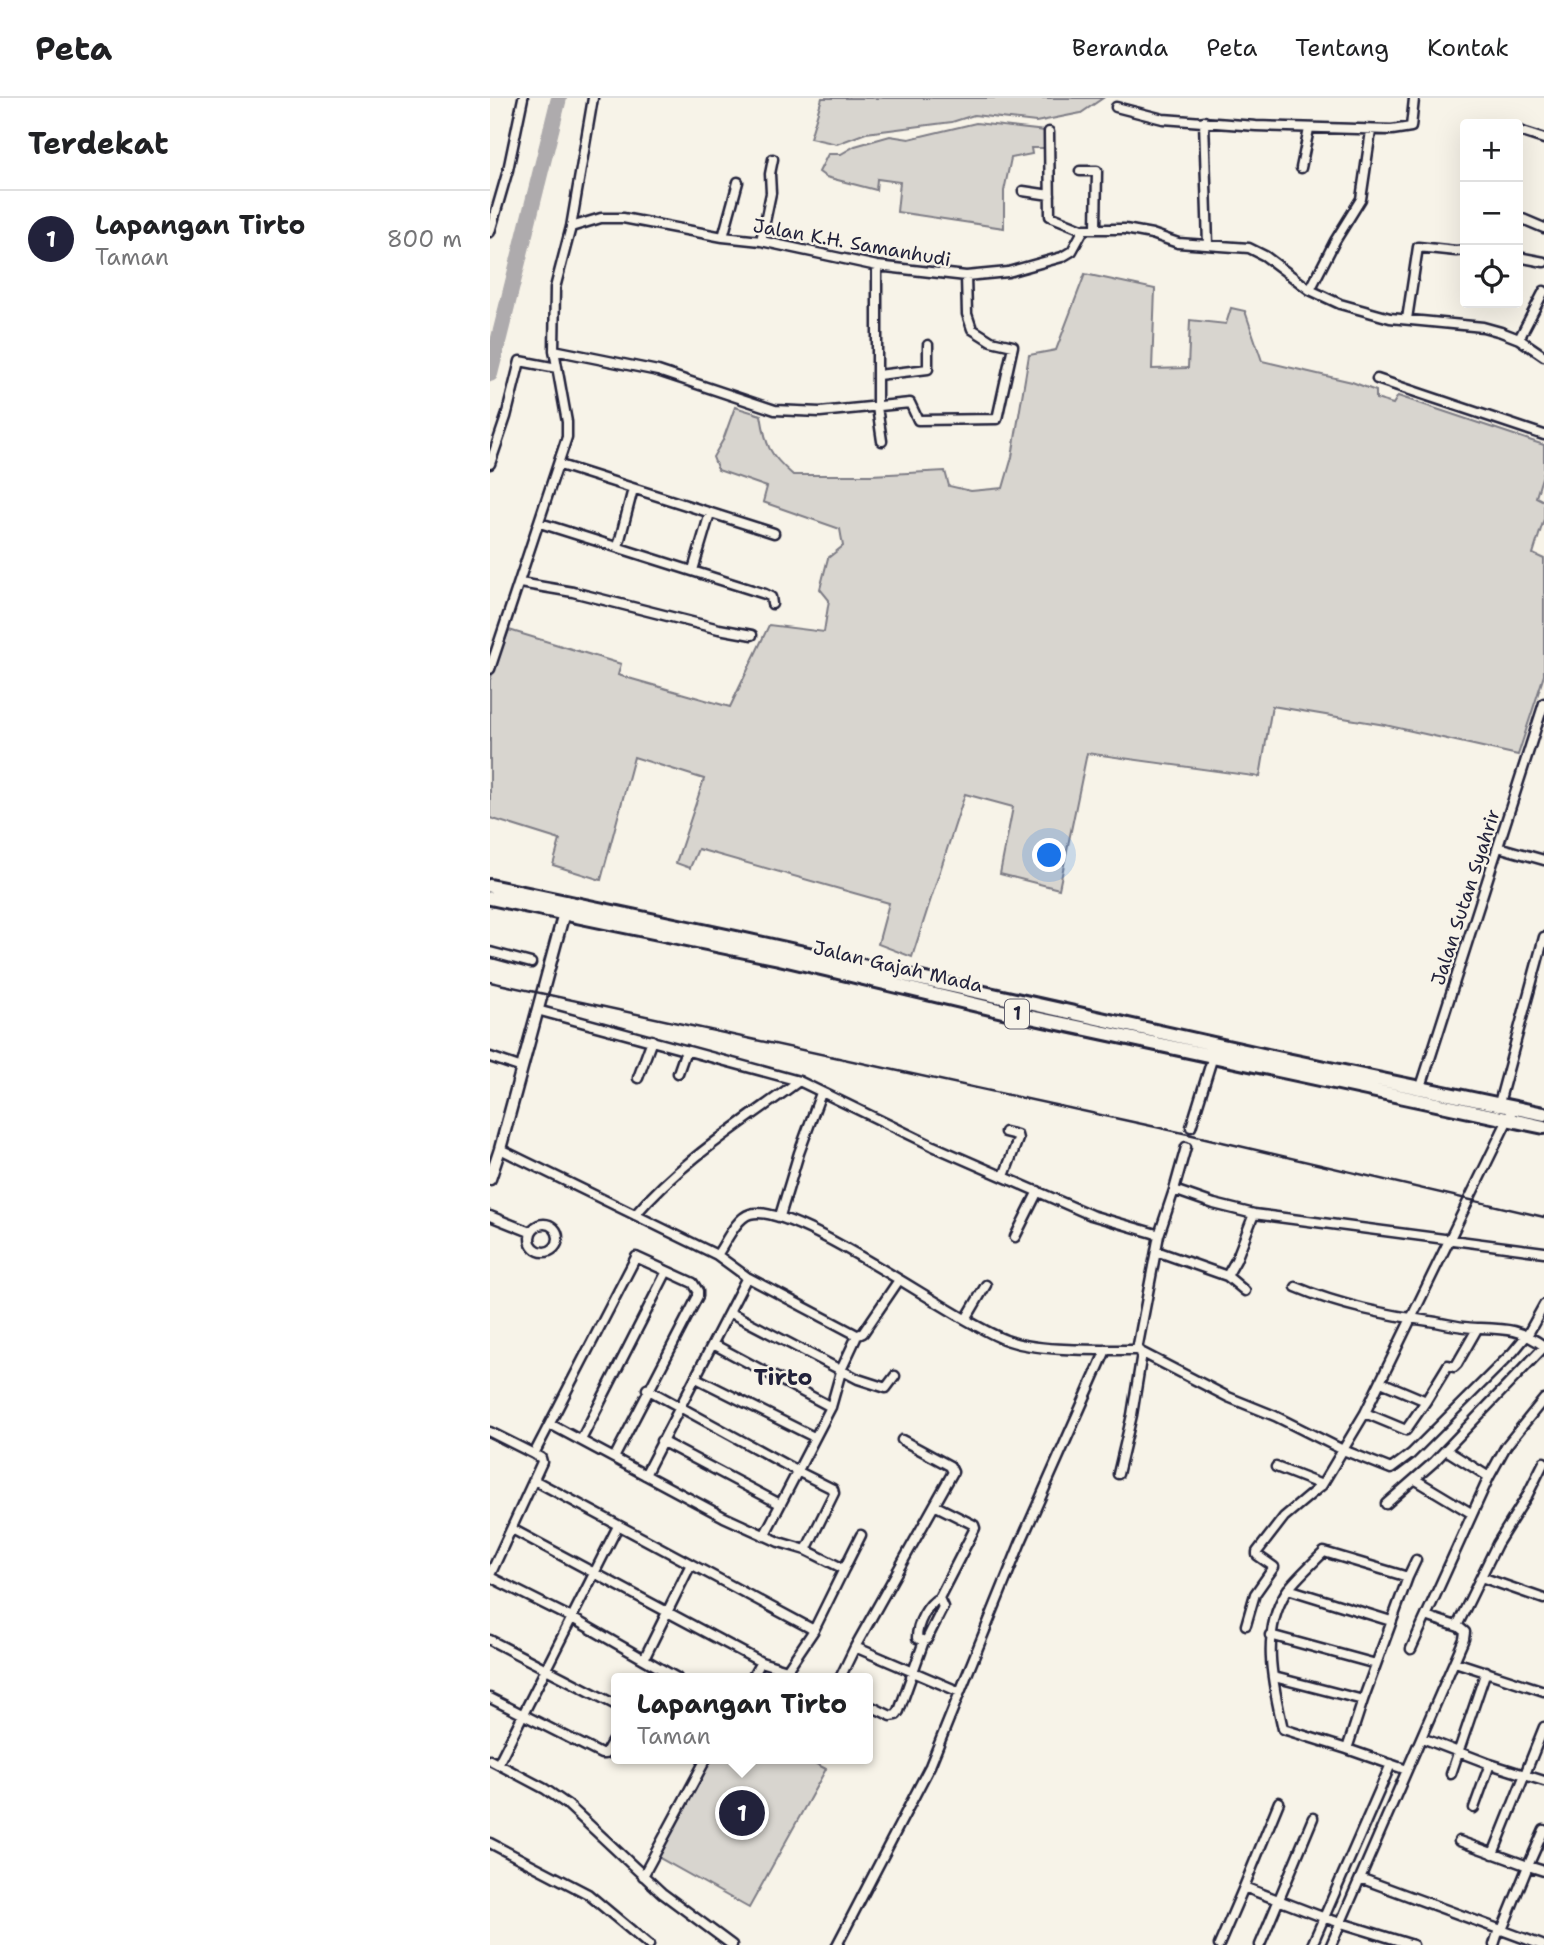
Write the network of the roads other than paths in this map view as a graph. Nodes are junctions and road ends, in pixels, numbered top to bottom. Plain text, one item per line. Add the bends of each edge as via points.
1 (523, 98) edge
2 (593, 98) edge
3 (1415, 99) edge
4 (1116, 107) dead end
5 (1204, 121) junction
6 (1309, 129) junction
7 (1371, 131) junction
8 (1049, 132) dead end
9 (1523, 132) edge
10 (1544, 139) edge
11 (773, 159) dead end
12 (1301, 168) dead end
13 (1080, 171) dead end
14 (738, 182) dead end
15 (1023, 191) dead end
16 (1050, 195) junction
17 (1523, 219) edge
18 (571, 227) junction
19 (1096, 228) junction
20 (1082, 229) junction
21 (1544, 229) edge
22 (490, 232) edge
23 (723, 237) junction
24 (761, 241) junction
25 (1208, 245) junction
26 (1460, 251) edge
27 (1523, 258) edge
28 (1544, 262) edge
29 (877, 266) junction
30 (966, 276) junction
31 (1310, 290) junction
32 (1544, 291) edge
33 (1407, 319) junction
34 (1519, 339) junction
35 (928, 345) dead end
36 (554, 350) junction
37 (1543, 355) edge
38 (557, 368) junction
39 (878, 375) junction
40 (1377, 379) dead end
41 (877, 407) junction
42 (1544, 435) edge
43 (882, 441) dead end
44 (490, 464) edge
45 (560, 465) junction
46 (634, 489) junction
47 (710, 513) junction
48 (540, 523) junction
49 (774, 533) dead end
50 (618, 547) junction
51 (692, 570) junction
52 (520, 583) junction
53 (772, 604) dead end
54 (752, 635) dead end
55 (490, 669) edge
56 (1544, 703) edge
57 (1498, 847) junction
58 (1544, 860) edge
59 (490, 886) edge
60 (490, 898) edge
61 (566, 908) junction
62 (654, 926) junction
63 (1544, 937) edge
64 (490, 952) edge
65 (531, 963) dead end
66 (1534, 975) junction
67 (1544, 978) edge
68 (537, 1010) junction
69 (652, 1040) junction
70 (686, 1050) junction
71 (1213, 1056) junction
72 (490, 1057) edge
73 (522, 1068) junction
74 (678, 1073) dead end
75 (638, 1078) dead end
76 (799, 1081) junction
77 (821, 1093) junction
78 (1419, 1094) junction
79 (1504, 1112) junction
80 (1544, 1114) edge
81 (1544, 1126) edge
82 (1191, 1127) dead end
83 (1005, 1132) dead end
84 (1186, 1147) dead end
85 (500, 1149) junction
86 (491, 1174) edge
87 (1004, 1176) junction
88 (1038, 1191) junction
89 (1174, 1191) junction
90 (1254, 1214) junction
91 (635, 1215) junction
92 (490, 1216) edge
93 (780, 1216) junction
94 (530, 1232) dead end
95 (1159, 1235) junction
96 (1015, 1237) dead end
97 (1451, 1238) junction
98 (1156, 1251) junction
99 (1544, 1252) edge
100 (717, 1255) junction
101 (667, 1271) junction
102 (1227, 1276) junction
103 (747, 1277) junction
104 (899, 1280) junction
105 (986, 1285) dead end
106 (1296, 1287) dead end
107 (1245, 1291) dead end
108 (1544, 1305) edge
109 (729, 1312) junction
110 (965, 1319) junction
111 (1413, 1319) junction
112 (1476, 1329) junction
113 (1530, 1335) junction
114 (856, 1336) junction
115 (713, 1345) junction
116 (1544, 1346) edge
117 (1106, 1350) junction
118 (1139, 1351) junction
119 (842, 1368) junction
120 (895, 1376) dead end
121 (696, 1378) junction
122 (1381, 1382) junction
123 (647, 1389) junction
124 (1544, 1399) edge
125 (1426, 1401) junction
126 (831, 1407) junction
127 (679, 1408) junction
128 (1365, 1413) junction
129 (550, 1424) junction
130 (490, 1432) edge
131 (814, 1437) junction
132 (581, 1440) junction
133 (902, 1440) dead end
134 (661, 1441) junction
135 (1343, 1450) junction
136 (1446, 1450) junction
137 (534, 1454) junction
138 (614, 1458) junction
139 (1543, 1466) edge
140 (1276, 1467) dead end
141 (797, 1471) junction
142 (1118, 1474) dead end
143 (645, 1475) junction
144 (1489, 1477) junction
145 (534, 1480) junction
146 (1416, 1480) junction
147 (1322, 1485) junction
148 (780, 1504) junction
149 (1386, 1504) dead end
150 (936, 1506) junction
151 (1471, 1513) junction
152 (618, 1526) junction
153 (512, 1529) junction
154 (861, 1535) dead end
155 (764, 1536) junction
156 (806, 1550) junction
157 (1416, 1560) dead end
158 (691, 1564) junction
159 (844, 1569) junction
160 (595, 1573) junction
161 (490, 1576) edge
162 (1408, 1577) junction
163 (1481, 1577) junction
164 (1288, 1589) junction
165 (1544, 1599) edge
166 (667, 1611) junction
167 (1426, 1616) junction
168 (572, 1618) junction
169 (1391, 1621) junction
170 (1246, 1625) dead end
171 (1457, 1626) junction
172 (814, 1630) junction
173 (1270, 1635) junction
174 (490, 1640) edge
175 (856, 1647) junction
176 (1411, 1649) dead end
177 (644, 1659) junction
178 (761, 1662) junction
179 (1455, 1662) junction
180 (1376, 1664) junction
181 (547, 1668) junction
182 (1486, 1671) junction
183 (914, 1672) junction
184 (668, 1673) edge
185 (755, 1673) edge
186 (843, 1673) edge
187 (1274, 1678) junction
188 (1544, 1691) edge
189 (960, 1692) junction
190 (490, 1698) edge
191 (1363, 1700) junction
192 (611, 1702) edge
193 (873, 1707) edge
194 (523, 1714) junction
195 (1544, 1727) edge
196 (1422, 1738) junction
197 (611, 1744) edge
198 (1347, 1749) junction
199 (1458, 1753) junction
200 (494, 1762) edge
201 (703, 1764) edge
202 (1391, 1764) junction
203 (1490, 1764) junction
204 (1407, 1770) junction
205 (1451, 1774) dead end
206 (1525, 1775) junction
207 (1544, 1781) edge
208 (1279, 1802) dead end
209 (1474, 1808) dead end
210 (1313, 1818) dead end
211 (1544, 1830) edge
212 (1459, 1841) dead end
213 (490, 1843) edge
214 (1493, 1854) junction
215 (1528, 1866) junction
216 (1544, 1871) edge
217 (643, 1876) junction
218 (1360, 1878) junction
219 (1244, 1887) junction
220 (1280, 1901) junction
221 (1325, 1918) junction
222 (1341, 1923) junction
223 (1501, 1930) junction
224 (1384, 1941) edge
225 (649, 1945) edge
226 (732, 1945) edge
227 (836, 1945) edge
228 (1219, 1945) edge
229 (1260, 1945) edge
230 (1312, 1945) edge
231 (1331, 1945) edge
232 (1413, 1945) edge
233 (1494, 1945) edge
234 (1542, 1945) edge

1 - 22 street
2 - 18 street
3 - 7 street via 1410,128
4 - 5 street
5 - 6 street
5 - 25 street
6 - 7 street
6 - 12 street
7 - 31 street via 1361,199
8 - 16 street
9 - 10 street
11 - 24 street
13 - 19 street via 1097,171
14 - 23 street
15 - 16 street
16 - 20 street via 1050,216
17 - 21 street
18 - 23 street, Jalan K.H. Samanhudi via 601,218 623,218
18 - 36 street via 555,288
19 - 20 street
19 - 25 street
20 - 30 street, Jalan K.H. Samanhudi via 1072,251 1062,257 1009,272
23 - 24 street, Jalan K.H. Samanhudi
24 - 29 street, Jalan K.H. Samanhudi
25 - 31 street via 1241,247 1262,255
26 - 33 street via 1418,247
27 - 28 street
29 - 30 street, Jalan K.H. Samanhudi
29 - 39 street
30 - 41 street via 972,329 991,341 1013,346 998,418 919,420 910,403
31 - 33 street via 1368,313
32 - 34 street
33 - 34 street via 1483,327
34 - 37 street
35 - 39 street via 928,369
36 - 38 street
36 - 41 street via 658,371 768,409 820,412
38 - 44 street via 520,361
38 - 45 street via 568,430
39 - 41 street
40 - 42 street
41 - 43 street
45 - 46 street
45 - 48 street
46 - 47 street
46 - 50 street
47 - 49 street
47 - 51 street
48 - 50 street
48 - 52 street
50 - 51 street
51 - 53 street via 769,595
52 - 54 street
52 - 55 street
56 - 57 street, Jalan Sutan Syahrir
57 - 58 street
57 - 78 street, Jalan Sutan Syahrir
59 - 61 highway, Jalan Gajah Mada / 1
60 - 61 highway, Jalan Gajah Mada / 1
61 - 62 highway, Jalan Gajah Mada / 1
61 - 68 street
62 - 71 highway, Jalan Gajah Mada / 1 via 1007,1012
62 - 78 highway, Jalan Gajah Mada / 1 via 1250,1052
63 - 66 street
64 - 65 street
66 - 67 street
66 - 79 street
68 - 69 street
68 - 73 street
69 - 70 street
69 - 75 street
70 - 74 street
70 - 76 street
71 - 78 highway, Jalan Gajah Mada / 1
71 - 82 street
72 - 73 street
73 - 85 street
76 - 77 street
76 - 91 street via 682,1168
77 - 87 street
77 - 93 street
78 - 79 highway, Jalan Gajah Mada / 1
79 - 80 highway, Jalan Gajah Mada / 1
79 - 81 highway, Jalan Gajah Mada / 1
79 - 97 street
83 - 87 street via 1018,1139
84 - 89 street
85 - 86 street
85 - 91 street
87 - 88 street
88 - 95 street via 1091,1215
88 - 96 street
89 - 90 street
89 - 95 street
90 - 97 street
90 - 102 street
91 - 100 street
92 - 94 street
93 - 100 street via 751,1214 742,1219
93 - 104 street
95 - 98 street
97 - 99 street
97 - 111 street
98 - 102 street
98 - 118 street
100 - 103 street
101 - 123 street via 697,1286 698,1296
101 - 129 street via 642,1258 634,1259
101 - 132 street
102 - 107 street
103 - 109 street
103 - 114 street
104 - 110 street
104 - 114 street via 863,1333
105 - 110 street
106 - 111 street via 1341,1305
108 - 113 street
109 - 115 street
109 - 119 street
110 - 117 street via 1005,1340 1026,1345
111 - 112 street
111 - 122 street
112 - 113 street via 1494,1327
112 - 125 street via 1457,1364 1448,1365
113 - 116 street
113 - 135 street via 1395,1468
114 - 119 street
115 - 121 street
115 - 126 street
116 - 136 street
117 - 118 street
117 - 189 street
118 - 135 street
118 - 142 street via 1132,1415
119 - 120 street via 883,1388
119 - 126 street
121 - 127 street
121 - 131 street
122 - 125 street
122 - 128 street
123 - 127 street
123 - 138 street
124 - 144 street via 1506,1446
125 - 128 street via 1406,1430
126 - 131 street
127 - 134 street
127 - 141 street
128 - 135 street
129 - 132 street
129 - 137 street
130 - 137 street
131 - 141 street
132 - 138 street
133 - 150 street via 953,1469
134 - 143 street
134 - 148 street
135 - 147 street
136 - 144 street
136 - 146 street
137 - 145 street via 542,1462
138 - 143 street
139 - 163 street
140 - 147 street
141 - 148 street
141 - 156 street via 834,1493
143 - 155 street
144 - 151 street
145 - 152 street
145 - 153 street
146 - 149 street
146 - 151 street
147 - 170 street via 1284,1517 1257,1552 1274,1567 1255,1594
148 - 155 street
150 - 175 street
150 - 183 street via 975,1527 918,1629 917,1638 924,1641
151 - 167 street
152 - 158 street
152 - 160 street
153 - 160 street
153 - 161 street
154 - 159 street
155 - 156 street
156 - 159 street
157 - 162 street
158 - 166 street
158 - 172 street
159 - 172 street
160 - 166 street
160 - 168 street
161 - 168 street
162 - 164 street via 1324,1552
162 - 169 street
163 - 165 street
163 - 171 street
164 - 169 street
164 - 173 street
166 - 177 street
166 - 178 street
167 - 171 street
167 - 176 street
168 - 177 street
168 - 181 street
169 - 180 street
171 - 179 street via 1465,1636
172 - 178 street via 787,1671
173 - 180 street
173 - 187 street
174 - 181 street
175 - 183 street
175 - 186 street
177 - 184 street
178 - 185 street
179 - 182 street
179 - 196 street
180 - 191 street
181 - 192 street
181 - 194 street
182 - 188 street
182 - 199 street
183 - 189 street
183 - 193 street via 896,1715
187 - 191 street
187 - 198 street via 1284,1730
189 - 227 street via 930,1766
190 - 194 street
191 - 198 street
194 - 197 street via 603,1755
194 - 200 street
195 - 206 street
196 - 199 street
196 - 204 street
198 - 202 street
199 - 203 street
199 - 205 street
200 - 217 street via 568,1805
201 - 217 street
202 - 204 street
202 - 221 street
203 - 206 street
203 - 209 street
204 - 218 street
206 - 207 street
206 - 214 street
208 - 219 street
210 - 220 street
211 - 215 street
212 - 214 street
213 - 225 street via 588,1895
214 - 215 street
215 - 216 street
215 - 223 street
217 - 226 street
218 - 222 street
218 - 223 street
219 - 220 street
219 - 228 street
220 - 221 street
220 - 229 street
221 - 222 street
221 - 230 street
222 - 224 street
222 - 231 street
223 - 233 street
223 - 234 street
224 - 232 street

